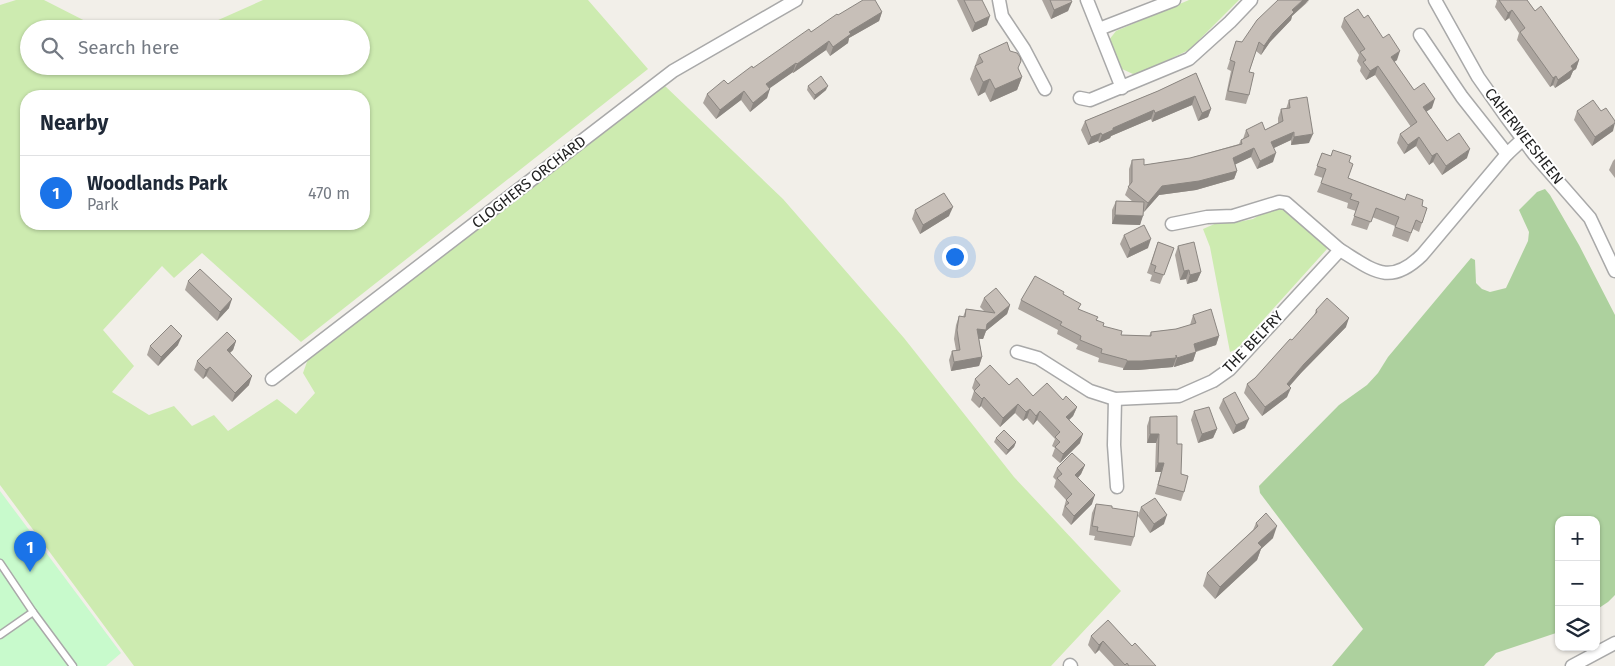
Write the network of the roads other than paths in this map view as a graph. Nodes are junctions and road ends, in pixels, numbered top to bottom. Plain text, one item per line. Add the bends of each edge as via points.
1 (796, 0) edge
2 (999, 0) edge
3 (1087, 0) edge
4 (1174, 0) edge
5 (1251, 0) edge
6 (1435, 0) edge
7 (1099, 29) junction
8 (1420, 35) dead end
9 (1122, 88) junction
10 (1045, 89) dead end
11 (1080, 98) dead end
12 (1523, 139) junction
13 (1507, 154) junction
14 (1172, 224) dead end
15 (1340, 250) junction
16 (1615, 271) edge
17 (1017, 352) dead end
18 (272, 379) dead end
19 (1115, 400) junction
20 (1117, 487) dead end
21 (0, 563) edge
22 (33, 612) junction
23 (0, 635) edge
24 (1615, 643) edge
25 (73, 666) edge
26 (1572, 666) edge

1 - 18 street, CLOGHERS ORCHARD via 673,71
2 - 10 street via 1002,16
3 - 7 street
4 - 7 street
5 - 9 street via 1189,58
6 - 12 street, CAHERWEESHEEN via 1478,77
7 - 9 street
8 - 13 street via 1462,97
9 - 11 street via 1090,100
12 - 13 street
12 - 16 street, CAHERWEESHEEN via 1590,218
13 - 15 street via 1411,266 1385,274
14 - 15 street via 1233,216 1279,202 1286,203
15 - 19 street, THE BELFRY via 1230,369 1218,377 1179,396
17 - 19 street, THE BELFRY via 1038,358 1090,391
19 - 20 street
21 - 22 lane
22 - 23 lane
22 - 25 lane
24 - 26 street

